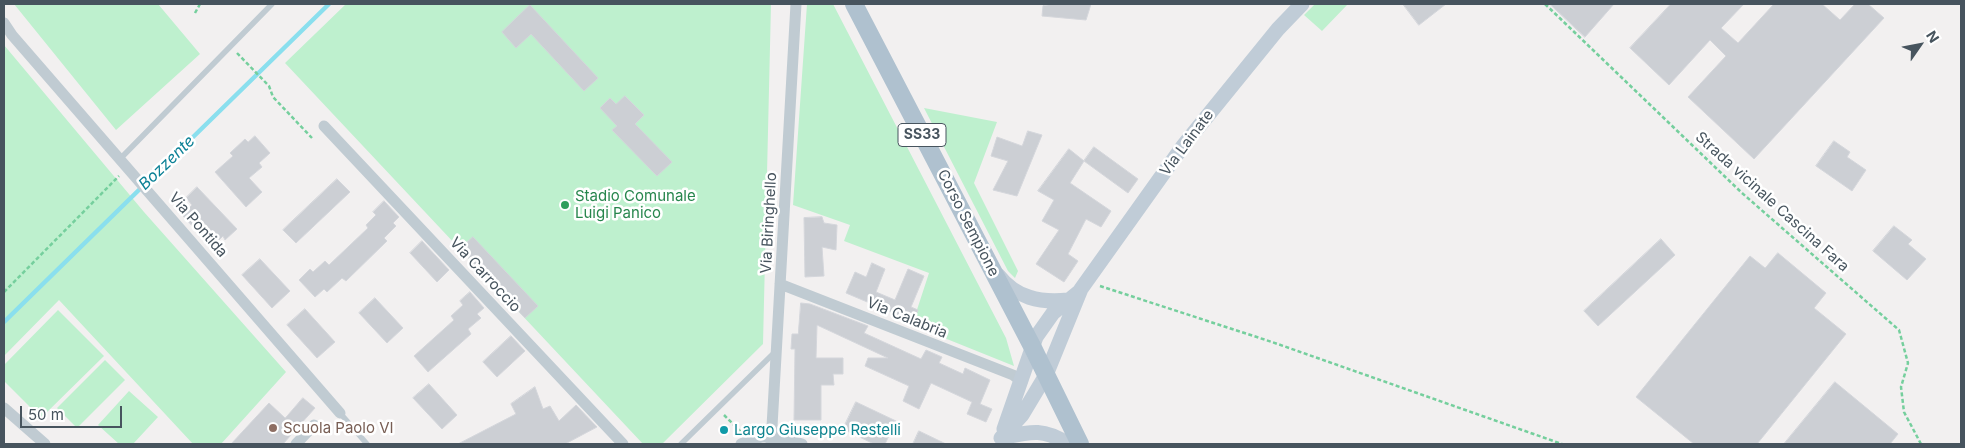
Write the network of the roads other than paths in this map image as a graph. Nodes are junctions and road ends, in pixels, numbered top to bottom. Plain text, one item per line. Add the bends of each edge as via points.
1 (272, 4) edge
2 (796, 4) edge
3 (854, 4) edge
4 (1302, 4) edge
5 (4, 23) edge
6 (8, 34) edge
7 (324, 126) dead end
8 (119, 160) junction
9 (990, 266) junction
10 (780, 284) junction
11 (1085, 284) junction
12 (1068, 300) junction
13 (1033, 348) junction
14 (776, 352) junction
15 (1046, 375) junction
16 (1022, 382) junction
17 (4, 408) edge
18 (340, 413) joint
19 (314, 425) dead end
20 (771, 440) edge
21 (999, 441) edge
22 (745, 442) edge
23 (45, 444) edge
24 (296, 444) edge
25 (367, 444) edge
26 (623, 444) edge
27 (681, 444) edge
28 (802, 444) edge
29 (1068, 444) edge
30 (1080, 444) edge

1 - 8 lane
2 - 10 street, Via Biringhello
3 - 9 main road, Corso Sempione / SS33
4 - 11 main road, Via Lainate via 1183,146
5 - 6 street, Via Pontida
6 - 8 street, Via Pontida
7 - 26 street, Via Carroccio
8 - 18 street, Via Pontida
9 - 12 main road via 1005,284 1026,295 1046,302
9 - 13 main road, Corso Sempione / SS33
10 - 14 street, Via Biringhello
10 - 16 street, Via Calabria via 1013,375
11 - 12 main road, Via Lainate
11 - 15 main road, Via Lainate
12 - 13 main road, Via Lainate via 1044,324
13 - 15 main road, Corso Sempione / SS33
13 - 16 main road, Via Lainate
14 - 20 street, Via Biringhello
14 - 27 lane
15 - 21 main road, Via Lainate via 1022,414
15 - 30 main road, Corso Sempione / SS33
16 - 21 main road, Via Lainate
17 - 23 street
18 - 25 lane
19 - 24 street
20 - 22 street
20 - 28 street
21 - 29 main road via 1030,431 1042,432

